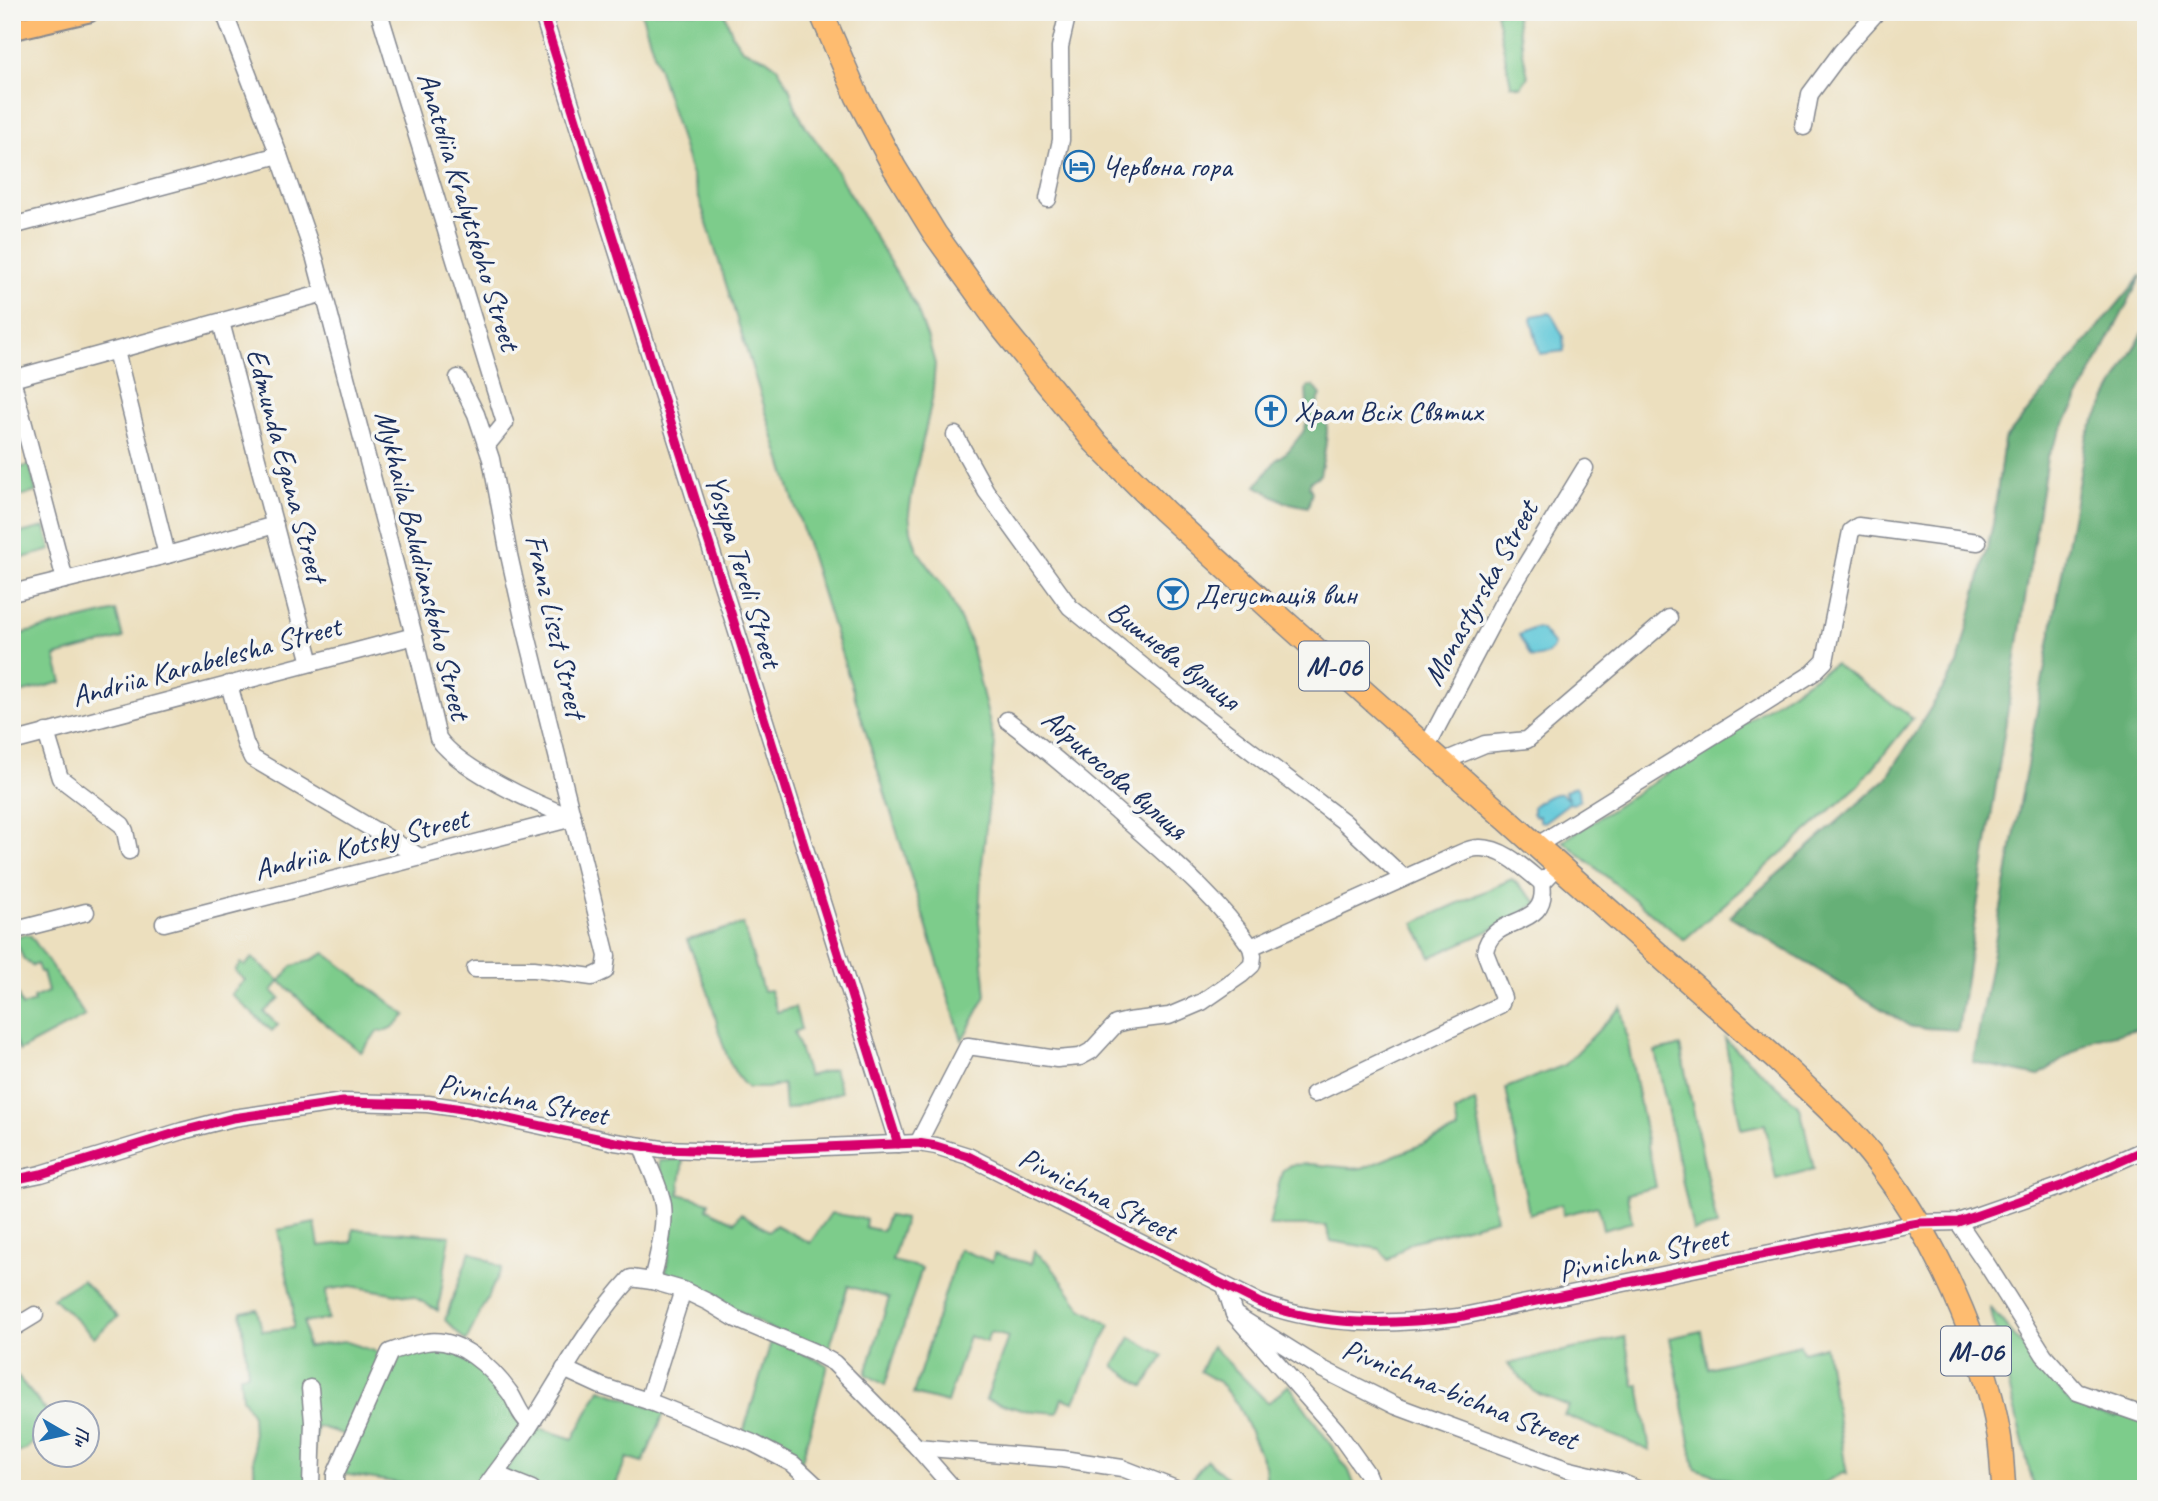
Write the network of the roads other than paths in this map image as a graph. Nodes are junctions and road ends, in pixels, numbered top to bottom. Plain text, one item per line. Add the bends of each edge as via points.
1 (89, 12) edge
2 (224, 12) edge
3 (379, 12) edge
4 (542, 12) edge
5 (821, 12) edge
6 (1069, 12) edge
7 (1877, 12) edge
8 (12, 30) edge
9 (1804, 127) dead end
10 (279, 155) junction
11 (1048, 199) dead end
12 (12, 226) edge
13 (324, 293) junction
14 (220, 322) junction
15 (116, 351) junction
16 (458, 378) dead end
17 (12, 379) edge
18 (955, 435) dead end
19 (495, 437) junction
20 (1585, 468) dead end
21 (275, 526) junction
22 (1979, 542) dead end
23 (167, 555) junction
24 (65, 580) junction
25 (12, 593) edge
26 (1669, 618) dead end
27 (414, 636) junction
28 (311, 663) junction
29 (229, 684) junction
30 (1007, 720) dead end
31 (46, 732) junction
32 (12, 742) edge
33 (1434, 755) junction
34 (573, 818) junction
35 (1536, 846) junction
36 (129, 851) dead end
37 (420, 857) junction
38 (1558, 866) junction
39 (1404, 878) junction
40 (1542, 883) junction
41 (86, 912) dead end
42 (164, 923) dead end
43 (12, 931) edge
44 (1251, 947) junction
45 (475, 969) dead end
46 (1314, 1094) dead end
47 (918, 1143) junction
48 (898, 1144) junction
49 (643, 1148) junction
50 (2146, 1149) edge
51 (12, 1180) edge
52 (1958, 1222) junction
53 (1919, 1223) junction
54 (652, 1282) junction
55 (1225, 1286) junction
56 (683, 1290) junction
57 (1234, 1314) junction
58 (35, 1315) dead end
59 (12, 1329) edge
60 (564, 1369) junction
61 (310, 1388) dead end
62 (648, 1401) junction
63 (2146, 1416) edge
64 (530, 1424) junction
65 (917, 1447) junction
66 (495, 1474) junction
67 (335, 1482) edge
68 (308, 1487) edge
69 (484, 1489) edge
70 (532, 1489) edge
71 (820, 1489) edge
72 (954, 1489) edge
73 (1176, 1489) edge
74 (1373, 1489) edge
75 (1637, 1489) edge
76 (2004, 1489) edge

1 - 8 main road
2 - 10 street, Mykhaila Baludianskoho Street
3 - 19 street, Anatoliia Kralytskoho Street via 505,423
4 - 48 street, Yosypa Tereli Street
5 - 33 highway, М-06 via 894,167 1000,326 1054,393 1164,511
6 - 11 street via 1060,47 1061,140
7 - 9 street via 1811,94
10 - 12 street
10 - 13 street, Mykhaila Baludianskoho Street
13 - 14 street
13 - 27 street, Mykhaila Baludianskoho Street
14 - 15 street
14 - 21 street, Edmunda Egana Street
15 - 17 street
15 - 23 street
16 - 19 street, Franz Liszt Street via 476,414
17 - 24 street
18 - 39 street, Вишнева вулиця via 986,491 1070,607 1343,821
19 - 34 street, Franz Liszt Street via 514,581
20 - 33 street, Monastyrska Street via 1513,585
21 - 23 street
21 - 28 street, Edmunda Egana Street
22 - 35 street via 1858,526 1851,531 1825,661 1813,673
23 - 24 street
24 - 25 street
26 - 33 street via 1527,740
27 - 28 street, Andriia Karabelesha Street
27 - 34 street, Mykhaila Baludianskoho Street via 438,738 445,748 488,777
28 - 29 street, Andriia Karabelesha Street
29 - 31 street, Andriia Karabelesha Street
29 - 37 street via 252,758
30 - 44 street, Абрикосова вулиця via 1186,872
31 - 32 street, Andriia Karabelesha Street
31 - 36 street via 60,778 122,825
33 - 35 highway, М-06
34 - 37 street, Andriia Kotsky Street
34 - 45 street, Franz Liszt Street via 607,956 605,971 592,976 534,969
35 - 38 highway, М-06
37 - 42 street, Andriia Kotsky Street
38 - 40 street
38 - 53 highway, М-06 via 1832,1112 1877,1162
39 - 40 street via 1470,849 1486,848 1513,860
39 - 44 street
40 - 46 street via 1540,907 1490,937 1486,945 1503,998 1500,1005
41 - 43 street
44 - 47 street via 1252,965 1202,1002 1169,1016 1116,1024 1080,1057 1058,1059 968,1046
47 - 48 street, Pivnichna Street
47 - 55 street, Pivnichna Street via 968,1156
48 - 49 street, Pivnichna Street via 730,1151
49 - 51 street, Pivnichna Street via 469,1110 343,1102 182,1130
49 - 54 street via 663,1207
50 - 52 street, Pivnichna Street via 2067,1184
52 - 53 street, Pivnichna Street
52 - 63 street via 2045,1355 2077,1392
53 - 55 street, Pivnichna Street via 1458,1317 1402,1323 1302,1316
53 - 76 highway, М-06 via 1982,1366 1999,1436
54 - 56 street
54 - 60 street via 631,1278
55 - 57 street, Pivnichna-bichna Street
56 - 62 street
56 - 65 street via 835,1363
57 - 74 street, Pivnichna-bichna Street via 1336,1430
57 - 75 street, Pivnichna-bichna Street via 1322,1369 1396,1406 1566,1469
58 - 59 street
60 - 62 street
60 - 64 street
61 - 68 street via 313,1422
62 - 71 street via 775,1453
64 - 66 street
64 - 67 street via 495,1376 449,1342 428,1341 390,1352
65 - 72 street
65 - 73 street via 1122,1468
66 - 69 street
66 - 70 street
67 - 68 street

